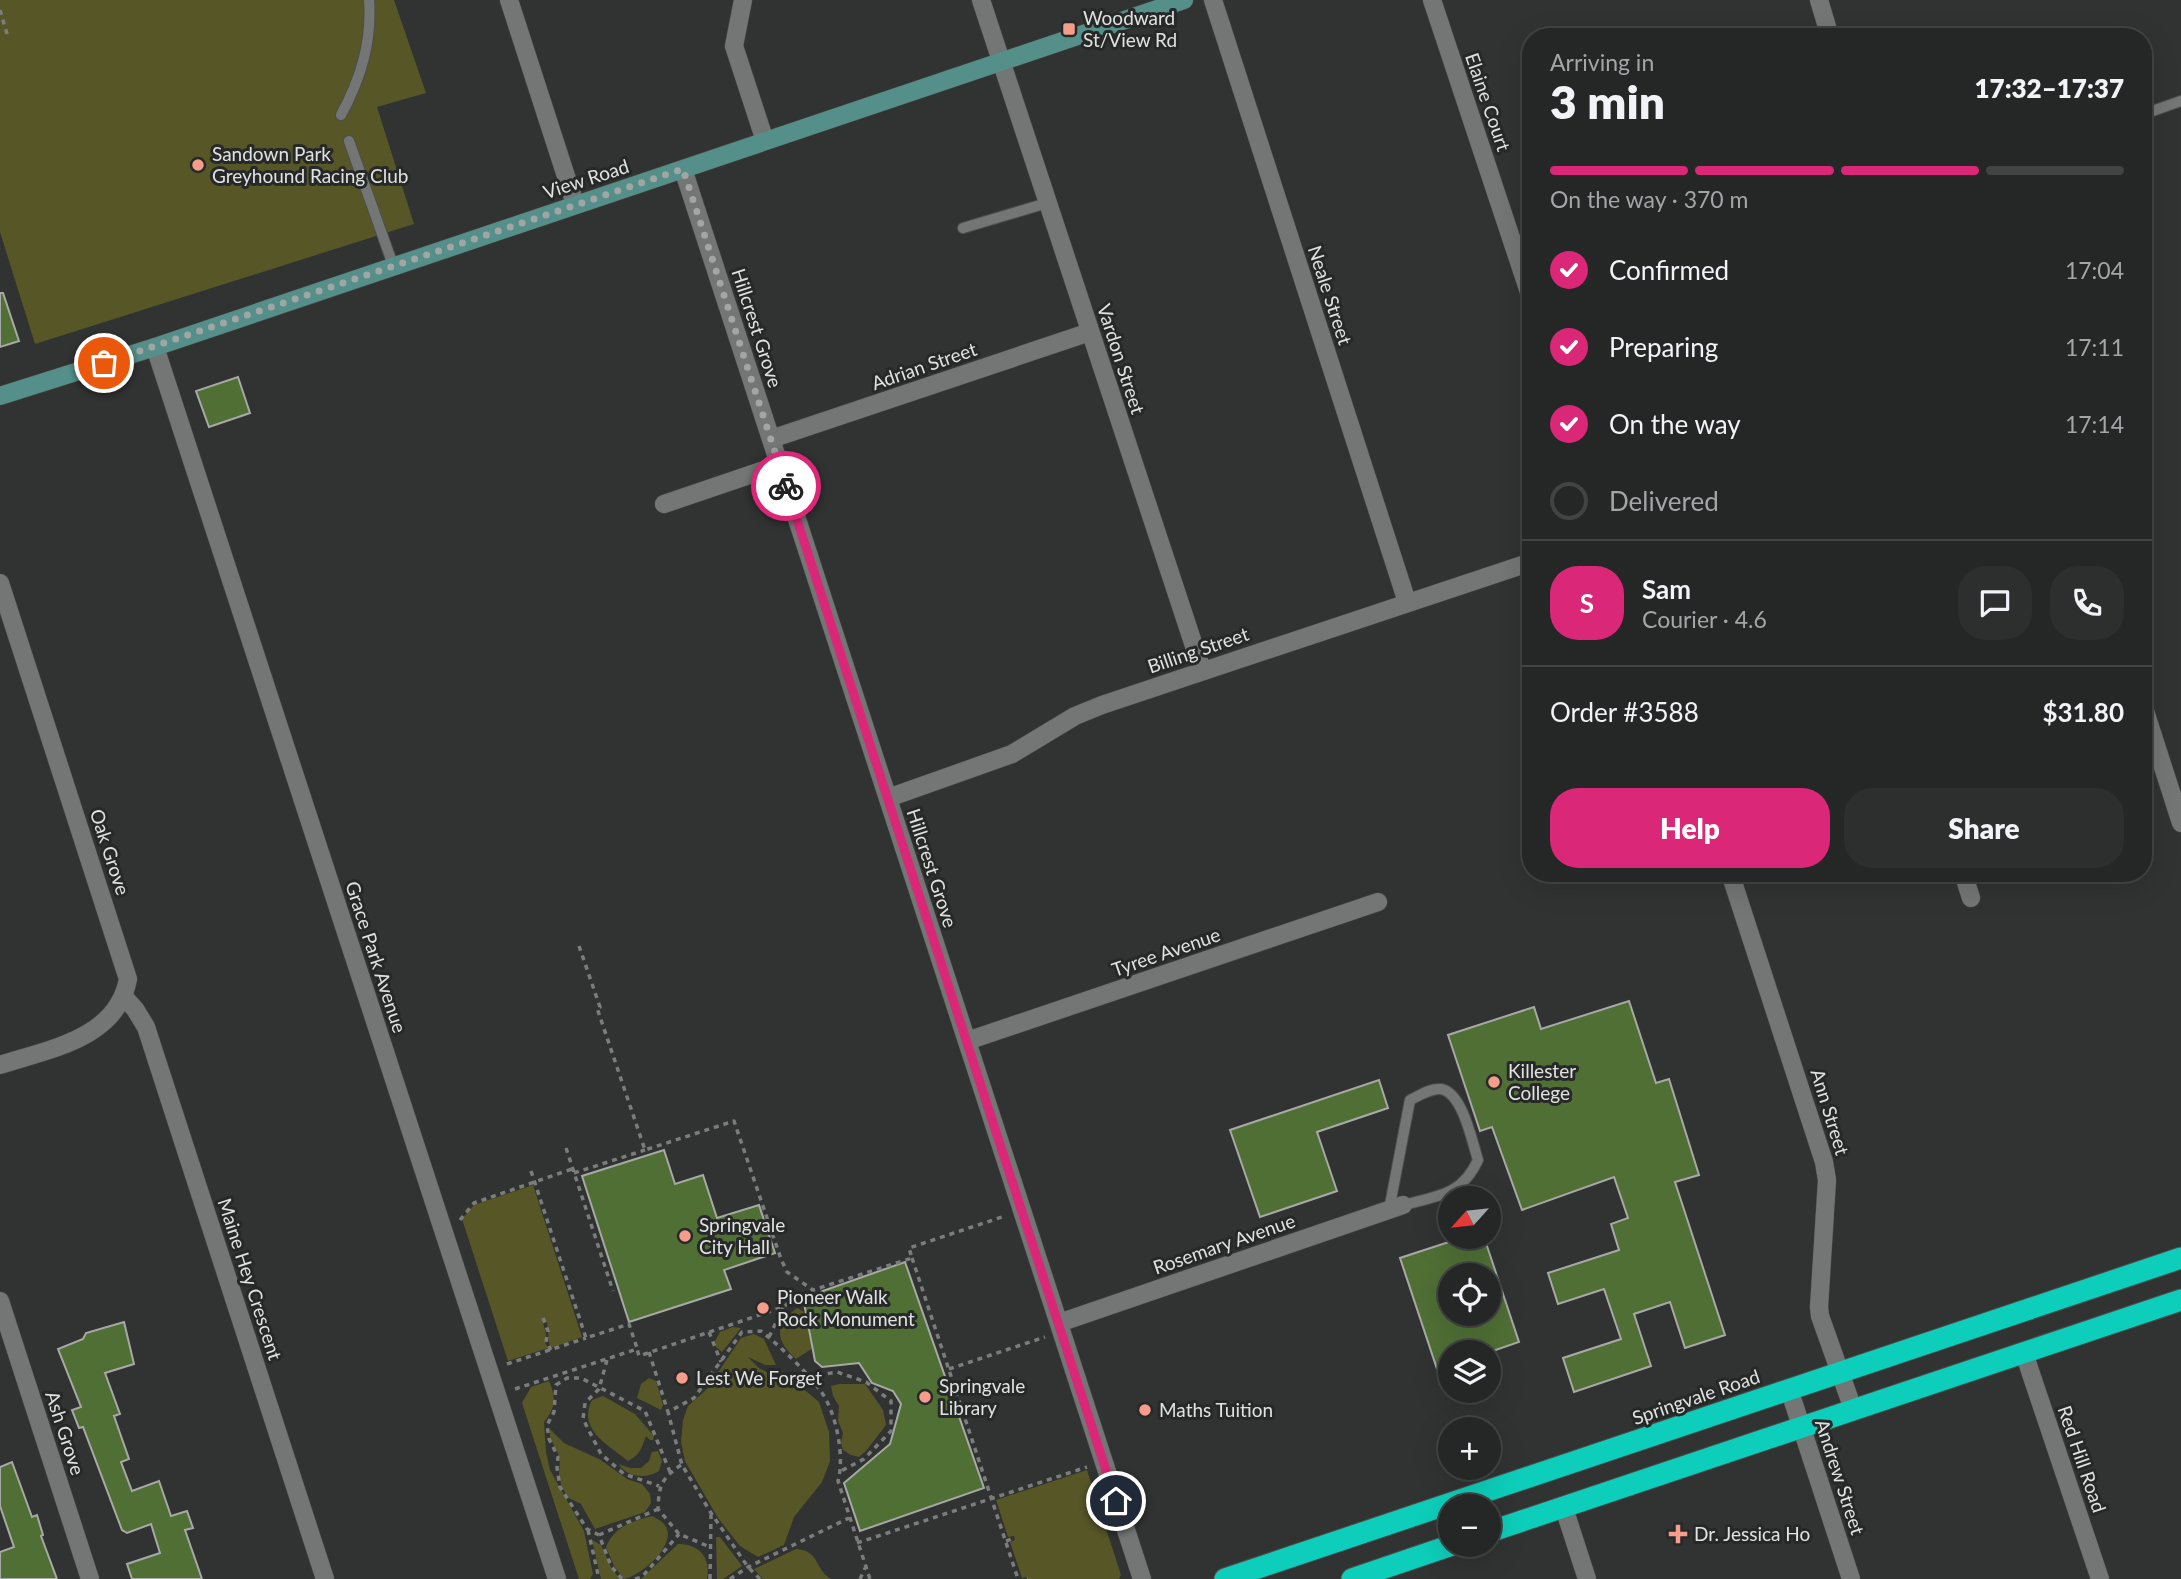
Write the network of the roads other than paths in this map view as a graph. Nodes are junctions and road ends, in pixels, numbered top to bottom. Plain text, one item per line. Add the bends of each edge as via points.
1 (369, 0) edge
2 (509, 0) edge
3 (743, 0) edge
4 (981, 0) edge
5 (1184, 0) edge
6 (1213, 0) edge
7 (1432, 0) edge
8 (1819, 0) edge
9 (1827, 28) edge
10 (1001, 61) junction
11 (2181, 101) edge
12 (2152, 111) edge
13 (341, 115) dead end
14 (349, 141) dead end
15 (765, 141) junction
16 (683, 169) junction
17 (1047, 203) junction
18 (575, 204) junction
19 (963, 229) dead end
20 (393, 265) junction
21 (1522, 271) edge
22 (1090, 332) junction
23 (155, 347) junction
24 (0, 396) edge
25 (771, 439) junction
26 (779, 465) junction
27 (664, 504) dead end
28 (1522, 565) edge
29 (0, 583) edge
30 (1407, 602) junction
31 (1202, 670) junction
32 (2152, 733) edge
33 (888, 798) junction
34 (2181, 823) edge
35 (1733, 882) edge
36 (1966, 882) edge
37 (1971, 898) dead end
38 (1378, 902) dead end
39 (124, 998) junction
40 (967, 1041) junction
41 (0, 1065) edge
42 (1396, 1207) junction
43 (2181, 1258) edge
44 (2181, 1300) edge
45 (0, 1301) edge
46 (1059, 1323) junction
47 (2024, 1353) junction
48 (1840, 1372) junction
49 (1789, 1389) junction
50 (1853, 1409) junction
51 (1801, 1426) junction
52 (1564, 1507) junction
53 (1501, 1528) edge
54 (1438, 1550) edge
55 (90, 1579) edge
56 (325, 1579) edge
57 (557, 1579) edge
58 (1142, 1579) edge
59 (1225, 1579) edge
60 (1352, 1579) edge
61 (1587, 1579) edge
62 (1851, 1579) edge
63 (2100, 1579) edge

1 - 13 lane via 371,26 362,70
2 - 18 street
3 - 15 street via 734,46
4 - 10 street, Vardon Street
5 - 10 street, View Road
6 - 30 street, Neale Street
7 - 21 street, Elaine Court
8 - 9 street
10 - 15 street, View Road
10 - 17 street, Vardon Street
11 - 12 lane
14 - 20 lane
15 - 16 street, View Road
16 - 18 street, View Road
16 - 25 street, Hillcrest Grove
17 - 19 lane
17 - 22 street, Vardon Street
18 - 20 street, View Road
20 - 23 street, View Road
22 - 25 street, Adrian Street
22 - 31 street, Vardon Street
23 - 24 street, View Road
23 - 57 street, Grace Park Avenue
25 - 26 street, Hillcrest Grove
26 - 27 street
26 - 33 street, Hillcrest Grove
28 - 30 street, Billing Street
29 - 39 street, Oak Grove via 126,969
30 - 31 street, Billing Street
31 - 33 street, Billing Street via 1075,716 1013,754
32 - 34 street
33 - 40 street, Hillcrest Grove
35 - 48 street, Ann Street via 1825,1162 1819,1307
36 - 37 street
38 - 40 street, Tyree Avenue
39 - 41 street via 92,1032
39 - 56 street, Maine Hey Crescent via 146,1027
40 - 46 street, Hillcrest Grove
42 - 42 lane via 1410,1100 1440,1089 1460,1106 1478,1160 1470,1178 1445,1194
42 - 46 street, Rosemary Avenue
43 - 48 highway, Springvale Road
44 - 47 highway
45 - 55 street, Ash Grove
46 - 58 street, Hillcrest Grove
47 - 50 highway
47 - 63 street, Red Hill Road
48 - 49 highway, Springvale Road
48 - 50 street, Ann Street
49 - 51 street, Andrew Street
49 - 59 highway, Springvale Road
50 - 51 highway
51 - 52 highway
51 - 62 street, Andrew Street
52 - 53 highway
52 - 61 street
54 - 60 highway

